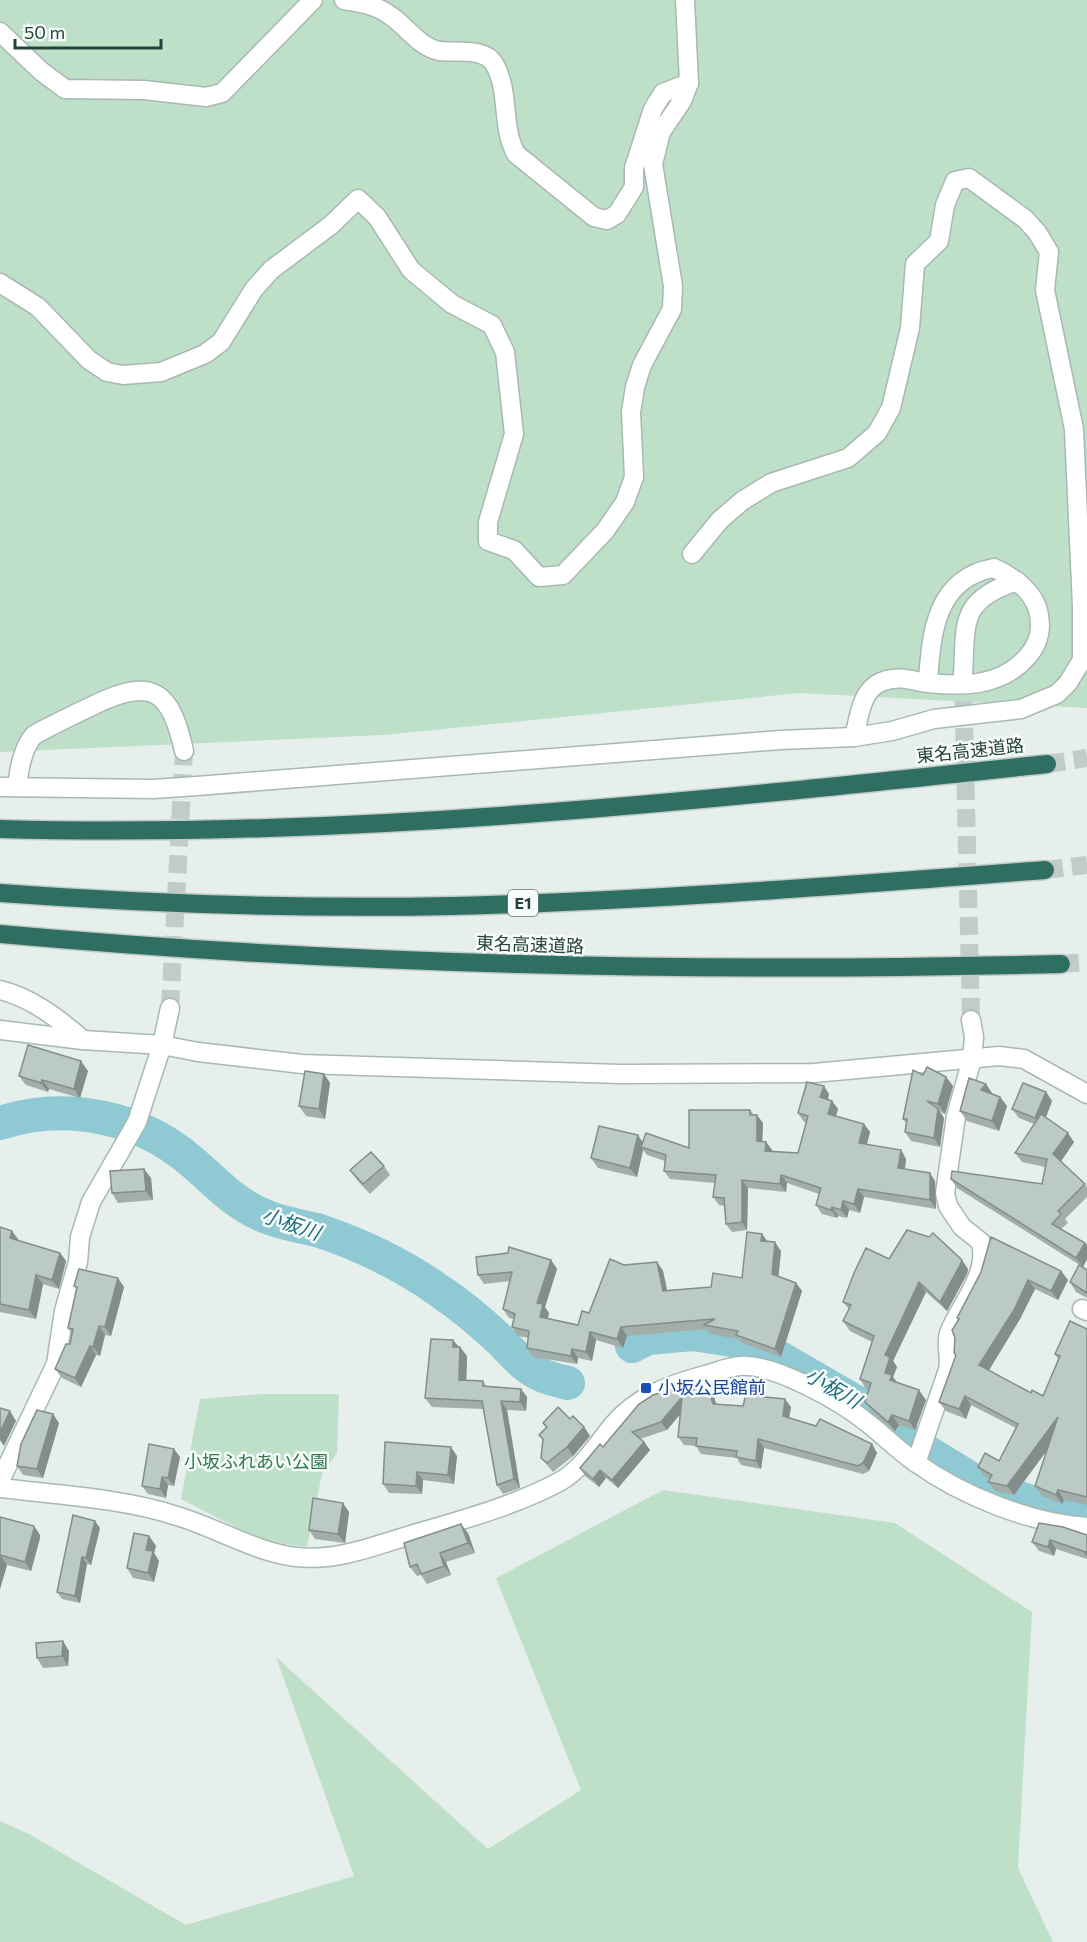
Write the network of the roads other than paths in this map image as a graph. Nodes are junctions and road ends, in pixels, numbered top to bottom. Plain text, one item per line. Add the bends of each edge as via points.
1 (313, 0) edge
2 (344, 0) edge
3 (685, 0) edge
4 (0, 32) edge
5 (689, 83) junction
6 (0, 283) edge
7 (692, 554) dead end
8 (1017, 581) junction
9 (963, 674) tunnel mouth
10 (928, 682) junction
11 (854, 737) junction
12 (184, 751) tunnel mouth
13 (1047, 764) tunnel mouth
14 (9, 787) edge
15 (0, 829) edge
16 (1045, 870) tunnel mouth
17 (0, 893) edge
18 (0, 934) edge
19 (1061, 964) tunnel mouth
20 (0, 990) edge
21 (170, 1008) tunnel mouth
22 (971, 1020) tunnel mouth
23 (0, 1030) edge
24 (83, 1040) junction
25 (162, 1045) junction
26 (972, 1059) junction
27 (1087, 1094) edge
28 (916, 1463) junction
29 (0, 1481) edge
30 (0, 1488) edge
31 (1087, 1527) edge

1 - 4 street via 222,93 207,97 144,90 65,89
2 - 5 street via 371,4 436,51 485,55 494,62 501,80 510,143 516,154 594,218 607,220 617,214 634,187 634,168 653,109 663,93
3 - 5 street
5 - 6 street via 661,132 653,164 673,286 672,309 642,364 635,387 631,412 634,477 625,502 605,531 563,575 539,577 514,550 488,540 489,522 514,434 505,351 492,325 452,304 411,270 377,217 358,199 331,225 271,270 254,289 221,342 205,354 160,372 107,372 88,360 38,307
7 - 11 street via 742,501 771,483 848,458 877,433 891,408 910,328 915,264 939,241 945,206 955,181 969,177 1037,232 1049,252 1045,290 1074,429 1082,660 1068,684 1039,704 934,719
8 - 9 street via 998,587 971,609 963,633
8 - 10 street via 994,568 965,576 952,590 935,626
8 - 10 street via 1037,607 1039,641 1034,651 1010,672 987,682 954,686
10 - 11 street via 903,677 879,683 862,702
11 - 14 street via 153,789
12 - 14 street via 171,710 160,696 142,688 120,692 34,735
13 - 15 highway, 東名高速道路 via 795,791 491,815 224,831
16 - 17 highway, E1 via 655,898 450,906 261,905
18 - 19 highway, 東名高速道路 via 297,956 501,965 785,969
20 - 24 street via 46,1010
21 - 25 street
22 - 26 street
23 - 24 street
24 - 25 street
25 - 26 street via 302,1064 620,1074 814,1073
25 - 29 street via 137,1122 91,1202 64,1311 56,1364
26 - 27 street via 1024,1059
26 - 28 street via 953,1133 945,1193 948,1206 962,1227 981,1242 982,1260 970,1297 948,1335 948,1370
28 - 30 street via 866,1421 796,1381 758,1366 738,1366 673,1384 642,1398 562,1481 451,1524 330,1558 295,1557 264,1550 175,1515 88,1498
28 - 31 street via 1013,1512

